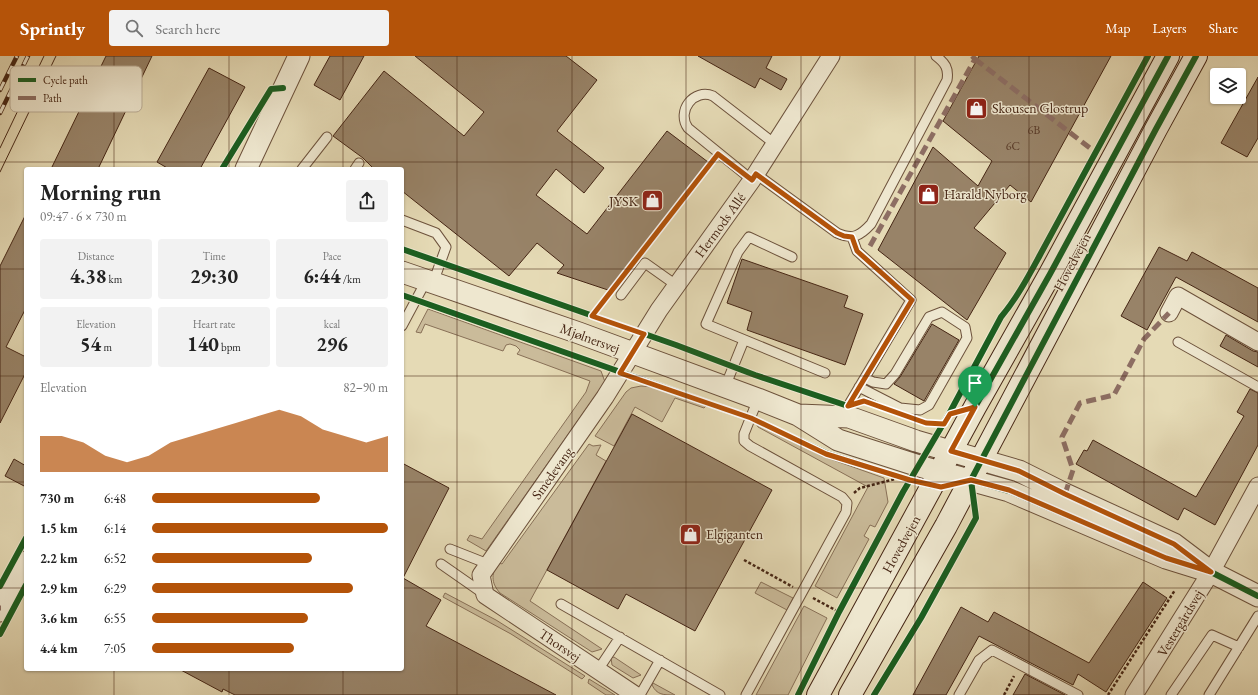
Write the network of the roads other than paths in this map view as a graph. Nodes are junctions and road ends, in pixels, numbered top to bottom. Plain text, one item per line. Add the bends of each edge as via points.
1 (299, 56) edge
2 (831, 56) edge
3 (936, 56) edge
4 (1168, 56) edge
5 (1196, 56) edge
6 (327, 137) dead end
7 (775, 144) junction
8 (247, 167) edge
9 (304, 167) edge
10 (754, 177) junction
11 (404, 221) edge
12 (852, 237) junction
13 (792, 257) dead end
14 (404, 273) edge
15 (429, 282) junction
16 (676, 285) junction
17 (621, 295) dead end
18 (1169, 313) dead end
19 (404, 323) edge
20 (744, 340) junction
21 (1178, 342) dead end
22 (1258, 342) edge
23 (632, 352) junction
24 (825, 373) dead end
25 (865, 378) junction
26 (725, 387) junction
27 (860, 387) junction
28 (1258, 387) edge
29 (758, 399) junction
30 (798, 414) junction
31 (849, 418) junction
32 (951, 451) junction
33 (981, 460) junction
34 (940, 472) junction
35 (971, 480) junction
36 (1258, 486) edge
37 (450, 549) dead end
38 (441, 564) dead end
39 (488, 564) junction
40 (24, 566) edge
41 (1211, 572) junction
42 (485, 595) junction
43 (1258, 596) edge
44 (561, 604) dead end
45 (0, 609) edge
46 (1258, 616) edge
47 (620, 637) junction
48 (1239, 646) junction
49 (660, 660) junction
50 (598, 670) junction
51 (634, 695) edge
52 (640, 695) edge
53 (720, 695) edge
54 (746, 695) edge
55 (818, 695) edge
56 (850, 695) edge
57 (959, 695) edge
58 (1078, 695) edge
59 (1134, 695) edge
60 (1171, 695) edge
61 (1209, 695) edge

1 - 8 street
2 - 7 street, Hermods Allé
3 - 12 lane via 947,68 947,80 870,224 859,235
4 - 32 main road, Hovedvejen
5 - 33 main road, Hovedvejen
6 - 9 lane
7 - 10 street, Hermods Allé
7 - 10 lane via 713,96 703,93 697,95 684,111 684,123 688,128 718,154
10 - 12 lane via 837,233
10 - 16 street, Hermods Allé
11 - 15 lane via 436,233 446,247
12 - 25 lane via 857,251 912,300
13 - 20 lane via 749,237 738,252 706,324
14 - 15 street, Mjølnersvej
15 - 19 lane
15 - 23 street, Mjølnersvej
16 - 17 lane via 645,263
16 - 23 street, Hermods Allé
18 - 22 street via 1178,296
20 - 24 lane
20 - 26 lane
21 - 28 lane
23 - 26 street, Mjølnersvej
23 - 39 street, Smedevang via 605,397
25 - 27 lane
25 - 27 lane via 886,384 895,374 929,317 942,312 965,327 967,338 930,405 920,410 900,408
26 - 29 street, Mjølnersvej
27 - 31 lane via 848,406
29 - 30 street, Mjølnersvej
29 - 54 lane via 744,434 744,441 842,497 847,503 846,512
30 - 31 street, Mjølnersvej
30 - 34 street, Mjølnersvej via 838,440 914,473
31 - 32 street, Mjølnersvej
32 - 33 street, Mjølnersvej
32 - 34 main road, Hovedvejen
33 - 35 main road, Hovedvejen
33 - 41 street, Mjølnersvej via 1019,471 1174,544
34 - 35 street, Mjølnersvej
34 - 55 main road, Hovedvejen
35 - 41 street, Mjølnersvej via 1009,490 1166,558
35 - 56 main road, Hovedvejen
36 - 41 street, Vestergårdsvej
37 - 39 lane
38 - 42 lane
39 - 42 street, Smedevang via 481,575
40 - 45 street
41 - 43 street
41 - 59 street, Vestergårdsvej
42 - 50 street, Thorsvej
44 - 47 lane
46 - 48 lane
47 - 49 lane
47 - 50 lane
48 - 60 lane via 1212,635
48 - 61 lane
49 - 52 lane
49 - 53 lane
50 - 51 street, Thorsvej
57 - 58 lane via 979,660 992,650

